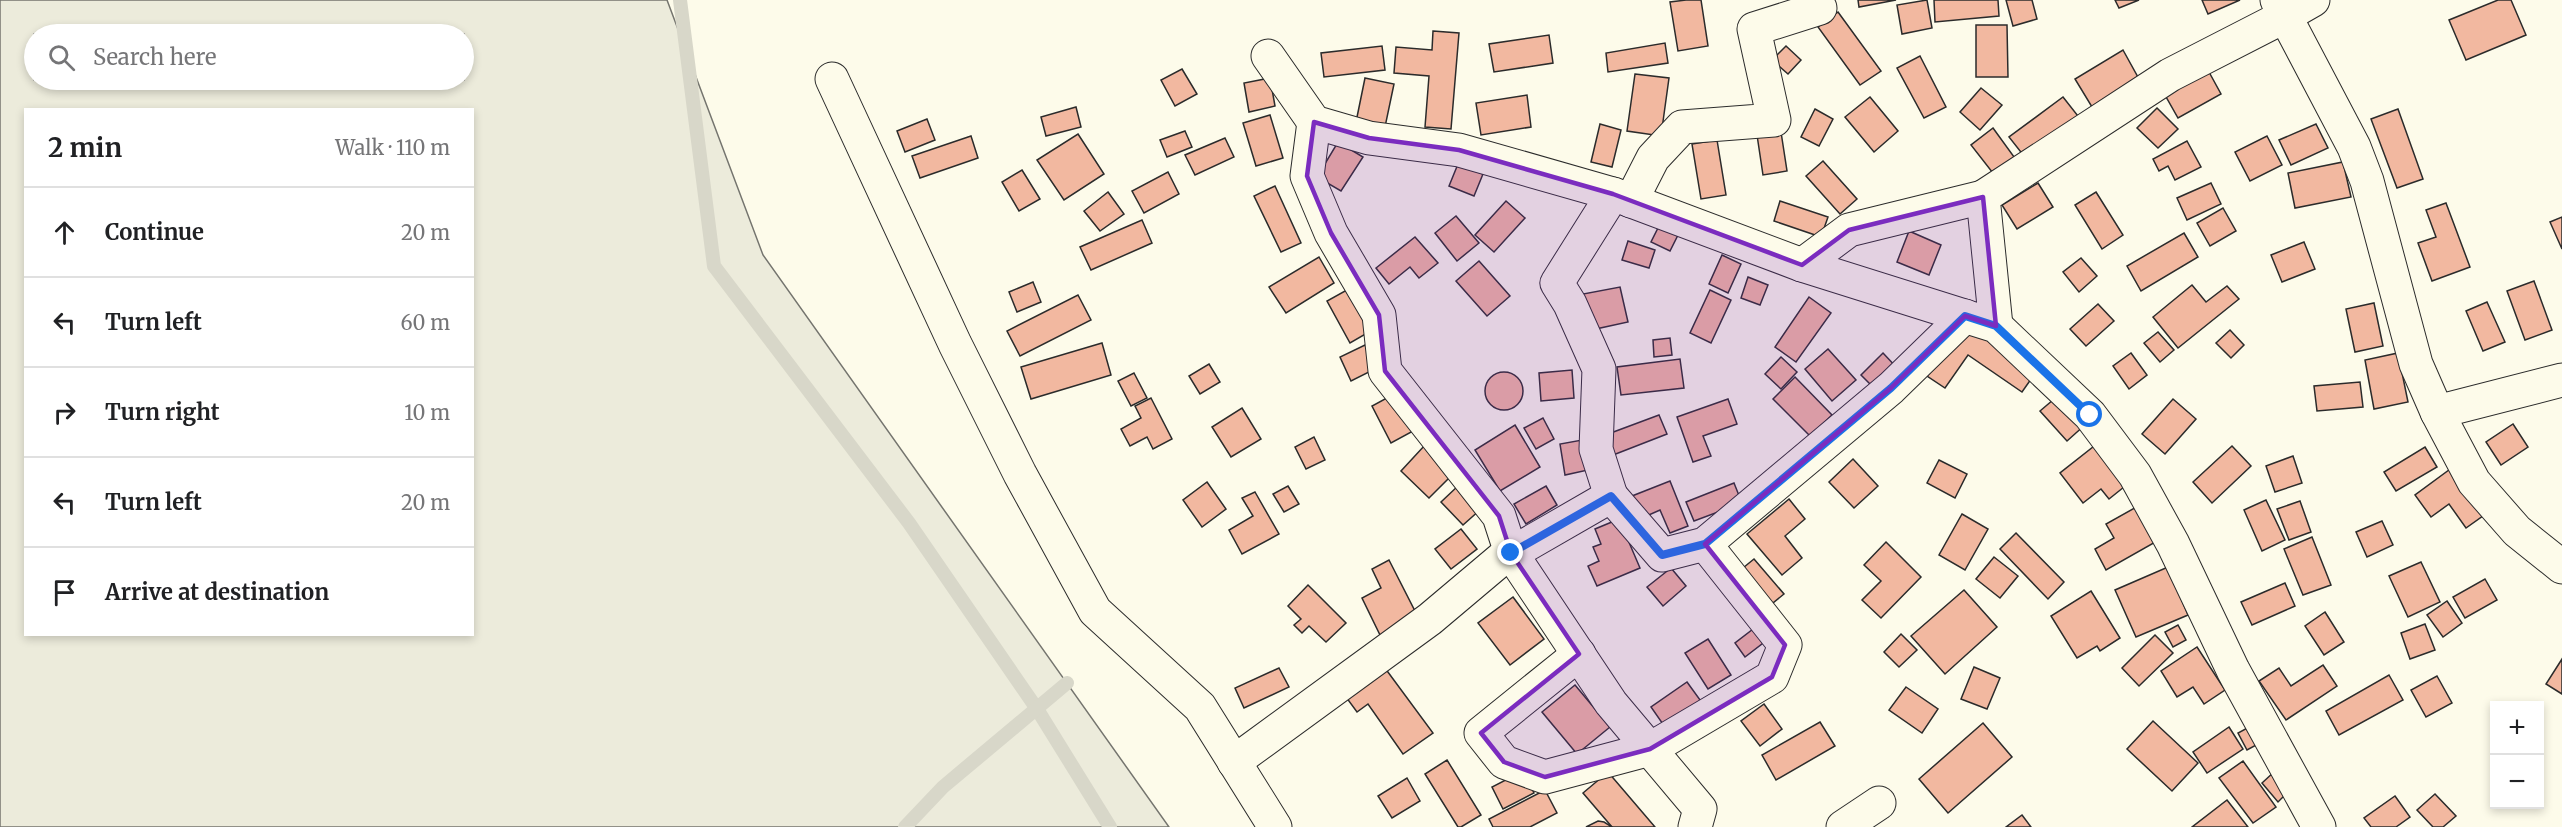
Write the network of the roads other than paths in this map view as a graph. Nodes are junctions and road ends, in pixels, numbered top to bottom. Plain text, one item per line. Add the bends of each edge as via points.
1 (2313, 0) edge
2 (1820, 8) dead end
3 (2281, 8) edge
4 (1268, 56) dead end
5 (832, 79) dead end
6 (1314, 122) junction
7 (1983, 197) junction
8 (1622, 198) junction
9 (1802, 265) junction
10 (1965, 316) junction
11 (1996, 326) junction
12 (2562, 380) edge
13 (2437, 412) junction
14 (1611, 496) junction
15 (1705, 544) junction
16 (1511, 553) junction
17 (2562, 567) edge
18 (1579, 654) junction
19 (1650, 749) junction
20 (1234, 762) junction
21 (1879, 802) dead end
22 (1275, 827) edge
23 (1695, 827) edge
24 (1844, 827) edge
25 (2319, 827) edge

1 - 3 street
2 - 8 street via 1754,29 1774,120 1682,127
3 - 7 street
3 - 13 street via 2361,164 2416,364
4 - 6 street
5 - 20 street via 955,344 1095,611 1200,707
6 - 8 street via 1369,138 1459,150
6 - 16 street via 1307,176 1331,233 1379,315 1385,371 1499,516
7 - 9 street via 1850,230
7 - 11 street
8 - 9 street
8 - 14 street via 1557,283 1599,369 1596,449
9 - 10 street
10 - 11 street
10 - 15 street via 1891,388
11 - 25 street via 2090,415 2135,475 2174,544 2233,670
12 - 13 street
13 - 17 street via 2474,482 2517,531
14 - 15 street via 1662,555
14 - 16 street
15 - 19 street via 1785,645 1772,677
16 - 18 street
16 - 20 street via 1430,619
18 - 19 street via 1611,703
18 - 19 street via 1481,733 1504,762 1545,777
19 - 23 street via 1700,809
20 - 22 street
21 - 24 street

